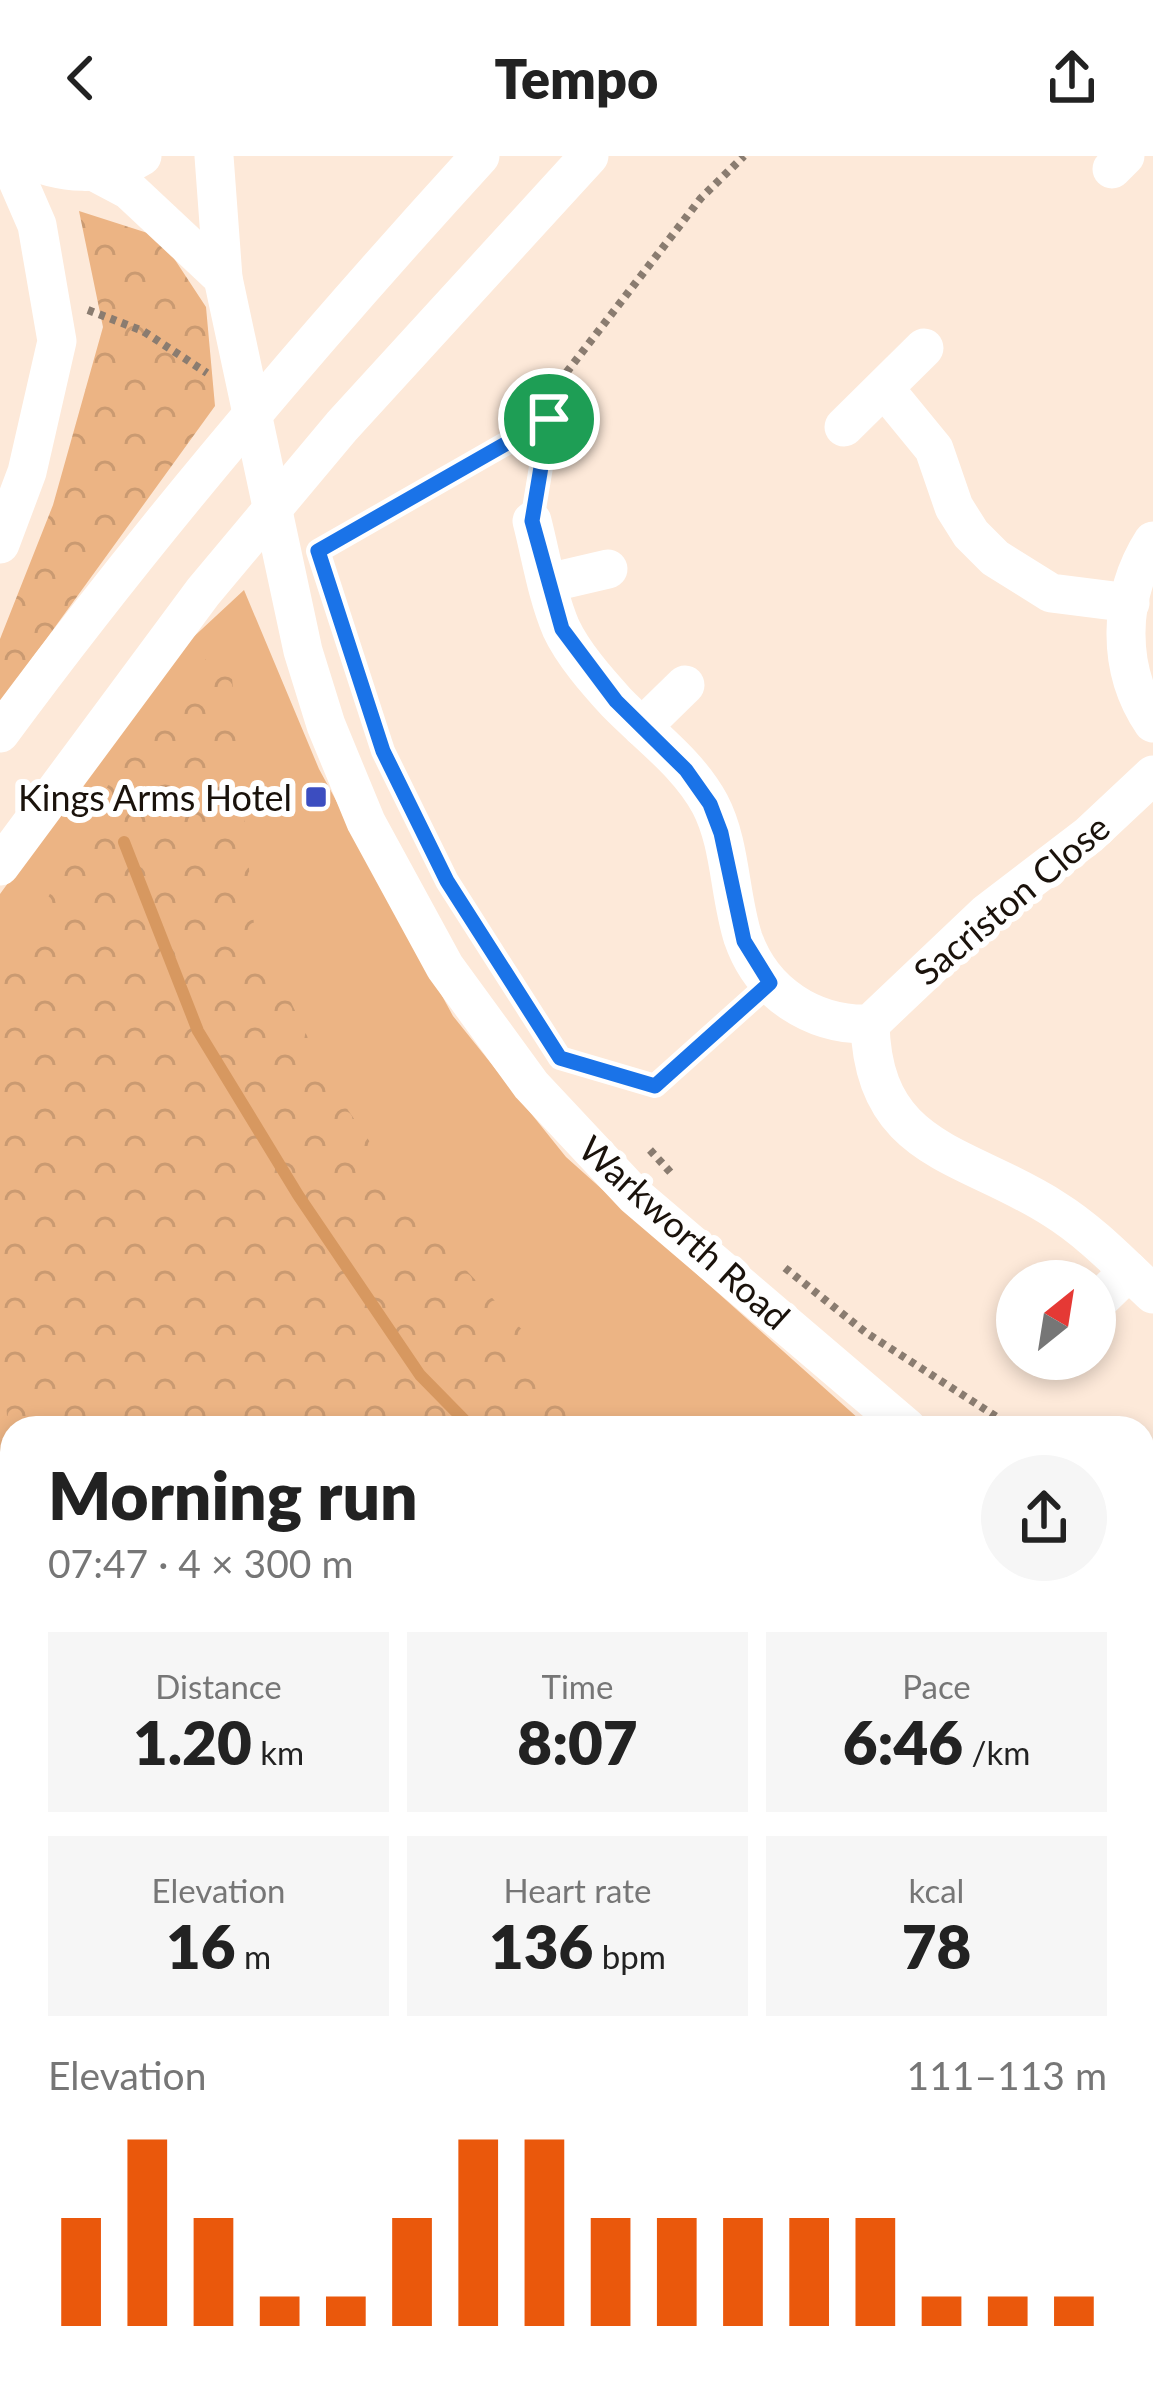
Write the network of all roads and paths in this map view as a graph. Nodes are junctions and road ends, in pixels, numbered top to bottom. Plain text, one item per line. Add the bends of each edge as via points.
1 (142, 156) edge
2 (214, 156) edge
3 (480, 156) edge
4 (589, 156) edge
5 (744, 156) edge
6 (11, 165) edge
7 (95, 172) junction
8 (223, 278) junction
9 (52, 296) junction
10 (924, 348) dead end
11 (884, 388) junction
12 (250, 402) junction
13 (549, 419) junction
14 (844, 427) dead end
15 (532, 521) joint
16 (308, 530) dead end
17 (1153, 541) edge
18 (0, 544) edge
19 (608, 569) dead end
20 (548, 583) junction
21 (332, 596) dead end
22 (1130, 603) junction
23 (685, 685) dead end
24 (1153, 723) edge
25 (642, 727) junction
26 (0, 733) edge
27 (1153, 775) edge
28 (0, 866) edge
29 (770, 983) junction
30 (870, 1024) junction
31 (560, 1058) junction
32 (575, 1073) dead end
33 (635, 1135) dead end
34 (679, 1181) dead end
35 (779, 1264) dead end
36 (1141, 1283) edge
37 (893, 1416) edge
38 (995, 1416) edge

1 - 7 street
2 - 8 street, Warkworth Road
3 - 26 street via 155,534
4 - 28 street via 203,592
5 - 13 path via 701,198 556,386
6 - 7 street
6 - 9 street via 38,225
7 - 8 street via 129,190
8 - 12 street, Warkworth Road
9 - 12 path via 142,331
9 - 18 street via 57,341 28,472
10 - 11 street
11 - 14 street
11 - 22 street via 934,449 954,507 994,558 1051,593
12 - 37 street, Warkworth Road via 326,725 366,822 445,967 531,1085 634,1196
13 - 15 path
13 - 16 path via 318,551
15 - 20 street
17 - 22 street
19 - 20 street
20 - 25 street via 562,629
21 - 31 path via 383,751 447,881
22 - 24 street via 1124,638 1131,679
23 - 25 street
25 - 29 street via 710,804 744,941
27 - 30 street, Sacriston Close via 986,913
29 - 30 street via 821,1018
29 - 31 path via 655,1086
30 - 36 street via 871,1057 893,1112 925,1140 1053,1208
31 - 32 path
33 - 34 path
35 - 38 path via 865,1333

